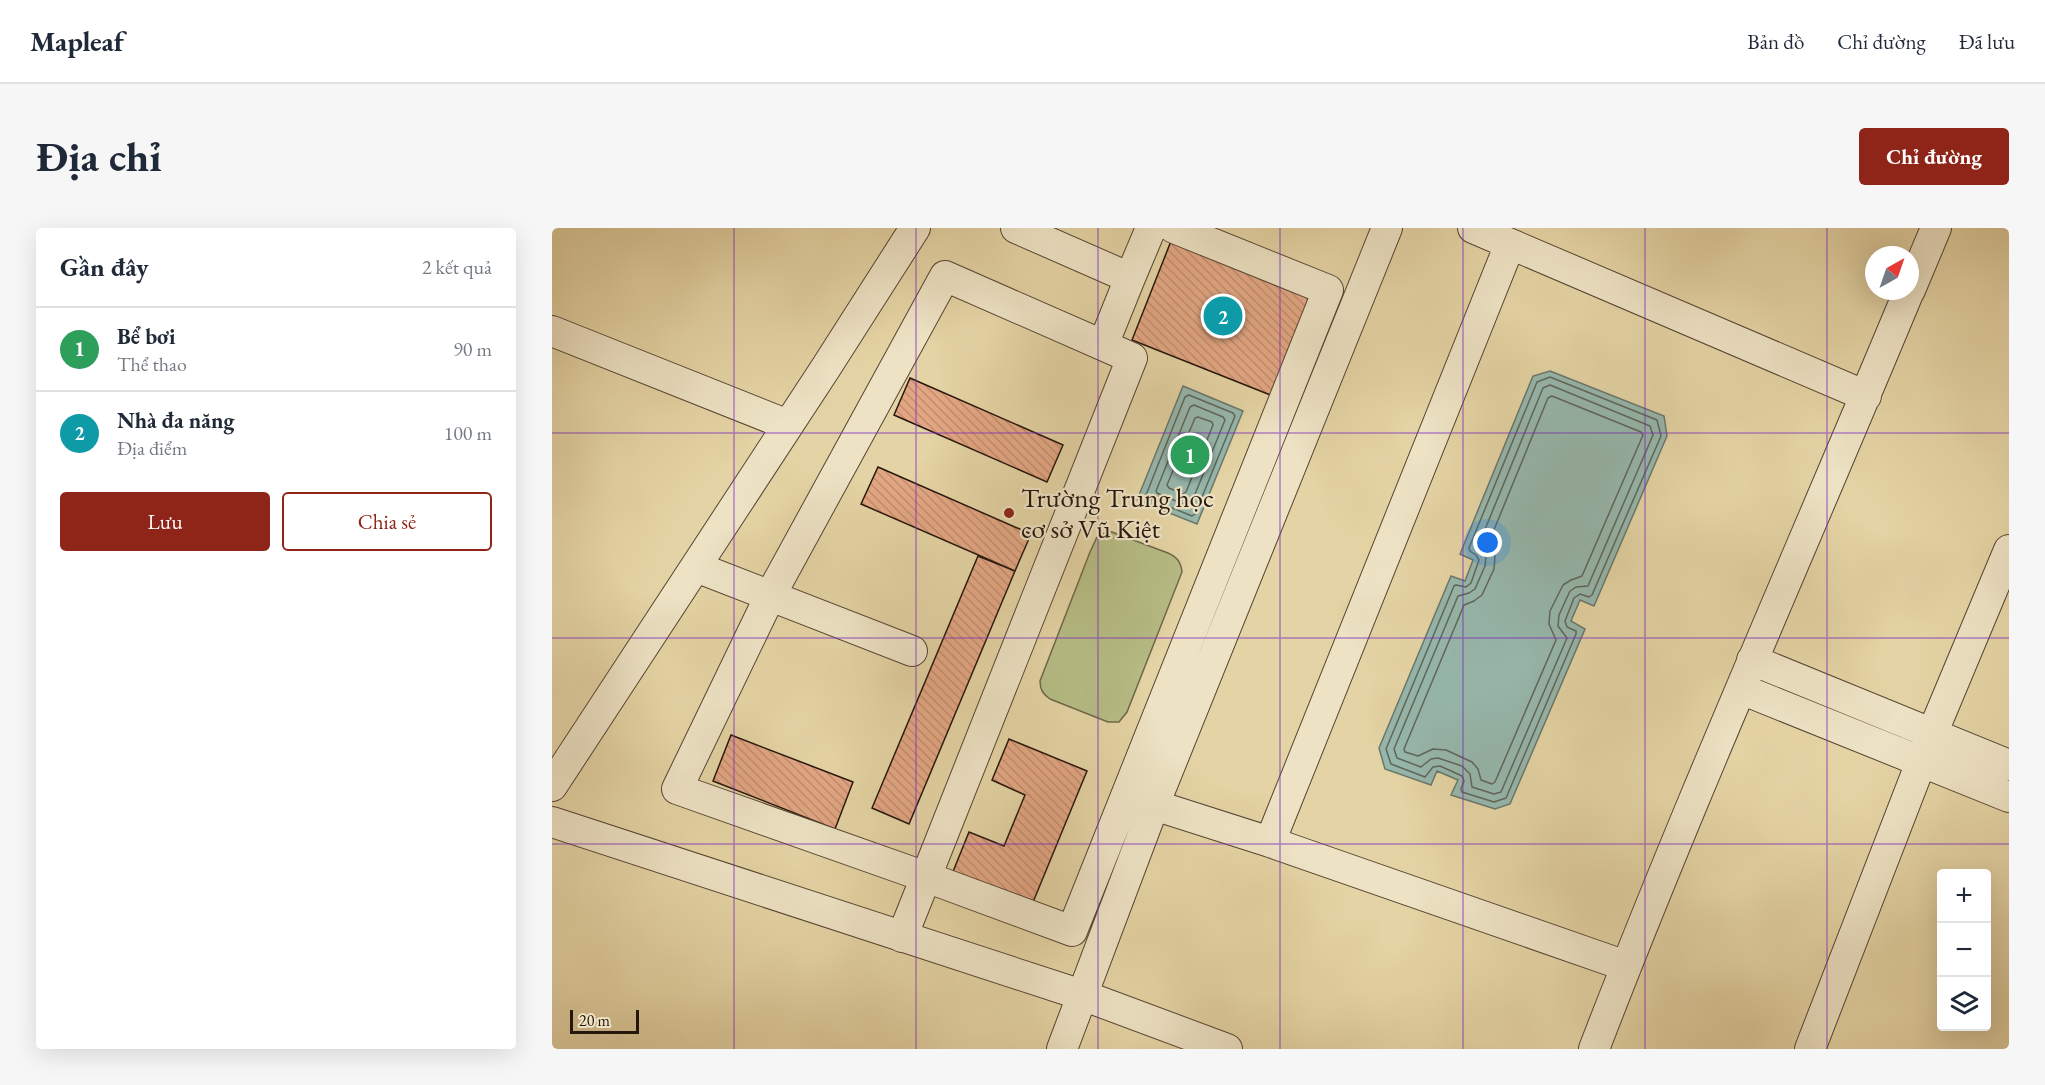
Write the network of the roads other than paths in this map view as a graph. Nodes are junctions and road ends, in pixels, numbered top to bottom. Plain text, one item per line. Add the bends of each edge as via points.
1 (915, 228) edge
2 (1016, 228) edge
3 (1151, 228) edge
4 (1174, 228) edge
5 (1387, 228) edge
6 (1473, 228) edge
7 (1936, 228) edge
8 (1510, 244) junction
9 (1919, 269) edge
10 (1130, 278) junction
11 (1906, 300) edge
12 (552, 331) edge
13 (1103, 345) junction
14 (1866, 396) junction
15 (788, 425) junction
16 (2009, 550) edge
17 (696, 567) junction
18 (770, 596) junction
19 (912, 651) dead end
20 (1752, 660) junction
21 (1740, 689) junction
22 (1932, 734) junction
23 (1921, 761) junction
24 (2009, 765) edge
25 (552, 786) edge
26 (2009, 797) edge
27 (1154, 805) junction
28 (552, 822) edge
29 (1270, 842) junction
30 (926, 877) junction
31 (902, 937) junction
32 (1626, 966) junction
33 (1082, 995) junction
34 (1062, 1049) edge
35 (1227, 1049) edge
36 (1594, 1049) edge
37 (1810, 1049) edge

1 - 15 street
2 - 10 street
3 - 10 street
4 - 30 street via 1328,290 1071,931
5 - 27 street
6 - 8 street
7 - 9 street
8 - 14 street
8 - 29 street
10 - 13 street
11 - 14 street
12 - 15 street
13 - 18 street via 945,276
13 - 30 street via 1132,358
14 - 20 street
15 - 17 street
16 - 22 street
17 - 18 street
17 - 25 street
18 - 19 street
18 - 30 street via 677,789
20 - 21 street
20 - 22 street
21 - 23 street
21 - 32 street
22 - 23 street
22 - 24 street
23 - 26 street
23 - 37 street
27 - 29 street
27 - 33 street
28 - 31 street
29 - 32 street
30 - 31 street
31 - 33 street
32 - 36 street
33 - 34 street
33 - 35 street

